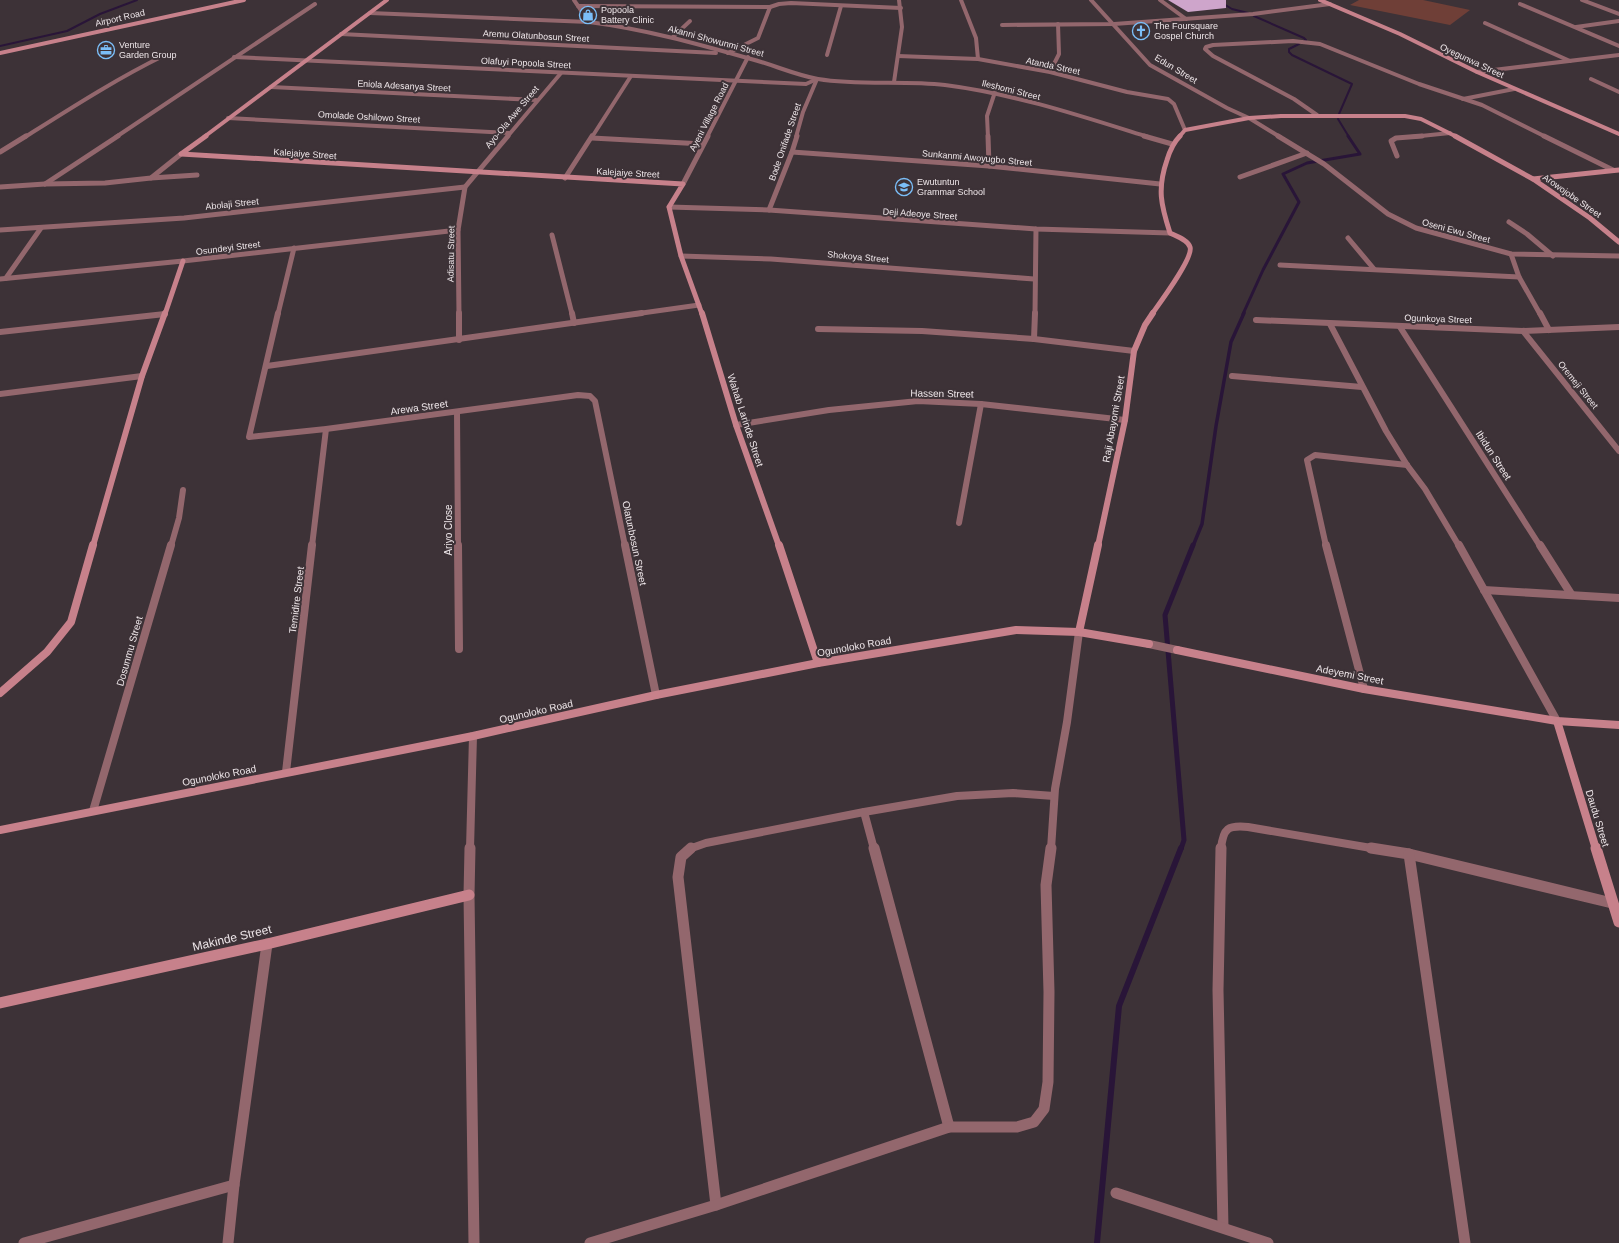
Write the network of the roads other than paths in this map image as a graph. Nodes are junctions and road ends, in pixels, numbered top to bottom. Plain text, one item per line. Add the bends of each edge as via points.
1 (222, 0) edge
2 (244, 0) edge
3 (387, 0) edge
4 (574, 0) edge
5 (649, 0) edge
6 (715, 0) edge
7 (899, 0) edge
8 (961, 0) edge
9 (1091, 0) edge
10 (1160, 0) edge
11 (1320, 0) edge
12 (1582, 0) edge
13 (315, 4) dead end
14 (1330, 4) junction
15 (1520, 4) dead end
16 (578, 6) junction
17 (713, 6) junction
18 (842, 6) junction
19 (645, 7) junction
20 (770, 7) junction
21 (901, 8) junction
22 (370, 13) junction
23 (1619, 14) edge
24 (1186, 19) junction
25 (690, 21) dead end
26 (589, 22) junction
27 (1619, 22) edge
28 (1485, 23) dead end
29 (1058, 24) junction
30 (1114, 24) junction
31 (1002, 25) dead end
32 (1576, 28) junction
33 (341, 34) junction
34 (673, 37) junction
35 (1619, 46) edge
36 (0, 50) edge
37 (729, 53) junction
38 (0, 54) edge
39 (827, 54) dead end
40 (165, 55) dead end
41 (1619, 55) edge
42 (898, 56) junction
43 (234, 57) junction
44 (748, 58) junction
45 (978, 59) junction
46 (306, 60) junction
47 (1570, 61) junction
48 (1050, 72) junction
49 (1477, 72) junction
50 (561, 73) junction
51 (631, 76) junction
52 (817, 79) junction
53 (1591, 79) dead end
54 (736, 81) junction
55 (894, 82) junction
56 (271, 87) junction
57 (1514, 89) junction
58 (995, 92) junction
59 (1619, 92) edge
60 (1462, 99) junction
61 (536, 100) junction
62 (1317, 115) junction
63 (228, 118) junction
64 (1249, 118) junction
65 (1185, 130) junction
66 (509, 133) junction
67 (1450, 133) junction
68 (1619, 134) edge
69 (592, 138) junction
70 (704, 144) junction
71 (1172, 144) junction
72 (0, 152) edge
73 (792, 152) junction
74 (1307, 153) junction
75 (182, 154) junction
76 (1398, 156) dead end
77 (989, 166) junction
78 (1612, 170) junction
79 (1619, 170) edge
80 (476, 172) junction
81 (197, 175) dead end
82 (1240, 177) dead end
83 (151, 178) junction
84 (565, 178) junction
85 (1533, 179) junction
86 (44, 184) junction
87 (683, 184) junction
88 (1160, 184) junction
89 (0, 187) edge
90 (465, 187) junction
91 (670, 207) junction
92 (768, 210) junction
93 (1509, 222) dead end
94 (41, 228) junction
95 (1036, 229) junction
96 (0, 230) edge
97 (458, 230) junction
98 (1170, 233) junction
99 (552, 235) dead end
100 (1348, 238) dead end
101 (1619, 242) edge
102 (294, 248) junction
103 (1511, 254) junction
104 (681, 256) junction
105 (1553, 256) junction
106 (1619, 256) edge
107 (183, 261) junction
108 (1280, 265) dead end
109 (1374, 269) junction
110 (1519, 277) junction
111 (3, 278) edge
112 (1034, 279) junction
113 (699, 305) junction
114 (165, 314) junction
115 (1256, 320) dead end
116 (574, 323) junction
117 (1330, 324) junction
118 (1400, 327) junction
119 (1619, 327) edge
120 (818, 329) dead end
121 (1549, 330) junction
122 (1523, 331) junction
123 (0, 332) edge
124 (1034, 339) junction
125 (459, 340) junction
126 (1134, 351) junction
127 (267, 366) junction
128 (142, 376) junction
129 (1232, 376) dead end
130 (1362, 387) junction
131 (0, 394) edge
132 (590, 396) joint
133 (981, 404) junction
134 (457, 412) junction
135 (1125, 420) junction
136 (736, 425) junction
137 (326, 429) junction
138 (1619, 451) edge
139 (1407, 465) junction
140 (183, 493) dead end
141 (959, 523) dead end
142 (1484, 590) junction
143 (1571, 594) junction
144 (1619, 598) edge
145 (1079, 632) junction
146 (459, 649) dead end
147 (818, 663) junction
148 (1364, 689) junction
149 (0, 693) edge
150 (656, 695) junction
151 (1557, 721) junction
152 (1619, 725) edge
153 (473, 736) junction
154 (286, 772) junction
155 (1054, 796) junction
156 (93, 811) junction
157 (864, 812) junction
158 (0, 830) edge
159 (1409, 854) junction
160 (469, 895) junction
161 (1612, 903) junction
162 (1619, 922) edge
163 (267, 944) junction
164 (0, 1003) edge
165 (949, 1127) junction
166 (234, 1185) junction
167 (1116, 1193) dead end
168 (716, 1205) junction
169 (1223, 1227) junction
170 (24, 1243) edge
171 (228, 1243) edge
172 (474, 1243) edge
173 (590, 1243) edge
174 (1268, 1243) edge
175 (1465, 1243) edge

1 - 36 street, Airport Road
2 - 38 street, Airport Road
3 - 22 street
4 - 16 street
5 - 19 street
6 - 17 street
7 - 21 street
8 - 45 street via 976,38
9 - 30 street, Edun Street
10 - 24 street
11 - 14 street, Oyegunwa Street
12 - 23 street
13 - 43 street
14 - 24 street
14 - 49 street, Oyegunwa Street via 1400,34
15 - 32 street
16 - 19 street
16 - 26 street
17 - 19 street
17 - 20 street
18 - 20 street via 791,3
18 - 21 street
18 - 39 street
20 - 37 street via 758,38
21 - 42 street via 902,26
22 - 26 street, Akanni Showunmi Street
22 - 33 street
24 - 30 street
25 - 34 street
26 - 34 street, Akanni Showunmi Street
27 - 32 street
28 - 47 street
29 - 30 street
29 - 31 street
29 - 48 street via 1059,54
30 - 64 street, Edun Street via 1150,65
32 - 35 street
33 - 37 street, Aremu Olatunbosun Street
33 - 46 street
34 - 37 street, Akanni Showunmi Street
37 - 44 street, Akanni Showunmi Street
40 - 72 street via 95,93
41 - 47 street
42 - 45 street, Atanda Street
42 - 55 street
43 - 46 street, Olafuyi Popoola Street
43 - 86 street
44 - 52 street, Akanni Showunmi Street
44 - 54 street, Ayeni Village Road
45 - 48 street, Atanda Street
46 - 50 street, Olafuyi Popoola Street
46 - 56 street
47 - 49 street
48 - 65 street, Atanda Street via 1127,92 1168,99 1174,104
49 - 57 street, Oyegunwa Street
50 - 51 street, Olafuyi Popoola Street
50 - 61 street, Ayo-Ola Awe Street
51 - 54 street, Olafuyi Popoola Street
51 - 69 street
52 - 54 street, Olafuyi Popoola Street via 806,84
52 - 55 street, Ileshomi Street
52 - 73 street, Bode Onifade Street via 803,112
53 - 59 street
54 - 70 street, Ayeni Village Road
55 - 58 street, Ileshomi Street
56 - 61 street, Eniola Adesanya Street
56 - 63 street
57 - 60 street
57 - 68 street, Oyegunwa Street
58 - 71 street, Ileshomi Street
58 - 77 street via 987,116
60 - 62 street via 1310,42 1274,41 1206,47 1205,49 1213,56 1294,99
60 - 78 street via 1482,105
61 - 66 street, Ayo-Ola Awe Street
62 - 64 street, Arowojobe Street
62 - 67 street, Arowojobe Street via 1414,117
63 - 66 street, Omolade Oshilowo Street
63 - 75 street
64 - 65 street, Arowojobe Street
64 - 74 street, Oseni Ewu Street
65 - 71 street
66 - 80 street, Ayo-Ola Awe Street
67 - 76 street via 1391,140
67 - 85 street, Arowojobe Street
69 - 70 street
69 - 84 street
70 - 87 street, Ayeni Village Road
71 - 88 street
73 - 77 street, Sunkanmi Awoyugbo Street
73 - 92 street, Bode Onifade Street
74 - 82 street
74 - 103 street, Oseni Ewu Street via 1388,214 1416,228
75 - 80 street, Kalejaiye Street
75 - 83 street
77 - 88 street, Sunkanmi Awoyugbo Street
78 - 79 street
78 - 85 street
80 - 84 street, Kalejaiye Street
80 - 90 street, Adisatu Street
81 - 83 street
83 - 86 street via 105,183
84 - 87 street, Kalejaiye Street
85 - 101 street, Arowojobe Street via 1590,218
86 - 89 street
87 - 91 street
88 - 98 street via 1162,209
90 - 94 street, Abolaji Street via 184,218
90 - 97 street, Adisatu Street
91 - 92 street, Deji Adeoye Street
91 - 104 street, Wahab Larinde Street
92 - 95 street, Deji Adeoye Street
93 - 105 street
94 - 96 street, Abolaji Street
94 - 111 street
95 - 98 street, Deji Adeoye Street
95 - 112 street
97 - 102 street, Osundeyi Street
97 - 125 street, Adisatu Street
98 - 126 street, Raji Abayomi Street via 1186,242 1191,252 1145,325
99 - 116 street
100 - 109 street
102 - 107 street, Osundeyi Street
102 - 127 street
103 - 105 street, Oseni Ewu Street
103 - 110 street
104 - 112 street, Shokoya Street via 771,259
104 - 113 street, Wahab Larinde Street
105 - 106 street, Oseni Ewu Street
107 - 111 street, Osundeyi Street
107 - 114 street
108 - 109 street
109 - 110 street
110 - 121 street
112 - 124 street
113 - 116 street
113 - 136 street, Wahab Larinde Street
114 - 123 street
114 - 128 street
115 - 117 street, Ogunkoya Street
116 - 125 street
117 - 118 street, Ogunkoya Street
117 - 130 street
118 - 122 street, Ogunkoya Street
118 - 143 street, Ibidun Street
119 - 121 street, Ogunkoya Street
120 - 124 street via 922,331
121 - 122 street, Ogunkoya Street
122 - 138 street, Oremeji Street
124 - 126 street
125 - 127 street
126 - 135 street, Raji Abayomi Street
127 - 137 street, Arewa Street via 249,437
128 - 131 street
128 - 149 street via 71,622 61,638
129 - 130 street
130 - 139 street
132 - 134 street, Arewa Street via 578,395
132 - 150 street, Olatunbosun Street via 595,402
133 - 135 street, Hassen Street
133 - 136 street, Hassen Street via 918,401 829,410
133 - 141 street
134 - 137 street, Arewa Street
134 - 146 street, Ariyo Close
135 - 145 street, Raji Abayomi Street
136 - 147 street, Wahab Larinde Street
137 - 154 street, Temidire Street
139 - 142 street via 1424,488
139 - 148 street via 1315,455 1307,460 1330,564
140 - 156 street, Dosunmu Street via 179,518
142 - 143 street
142 - 151 street
143 - 144 street
145 - 147 street, Ogunoloko Road via 1016,630
145 - 148 street, Adeyemi Street
145 - 155 street via 1068,722
147 - 150 street, Ogunoloko Road
148 - 151 street, Adeyemi Street
150 - 153 street, Ogunoloko Road
151 - 152 street, Adeyemi Street
151 - 161 street, Daudu Street
153 - 154 street, Ogunoloko Road
153 - 160 street
154 - 156 street, Ogunoloko Road
155 - 157 street via 1013,793 957,796
155 - 165 street via 1046,885 1050,992 1048,1082 1044,1109 1034,1122 1017,1127
156 - 158 street, Ogunoloko Road
157 - 165 street
157 - 168 street via 693,846 682,854 677,864
159 - 161 street
159 - 169 street via 1234,825 1222,835 1218,990
159 - 175 street
160 - 163 street, Makinde Street
160 - 172 street
161 - 162 street, Daudu Street
163 - 164 street, Makinde Street
163 - 166 street
165 - 168 street
166 - 170 street
166 - 171 street
167 - 169 street
168 - 173 street
169 - 174 street

